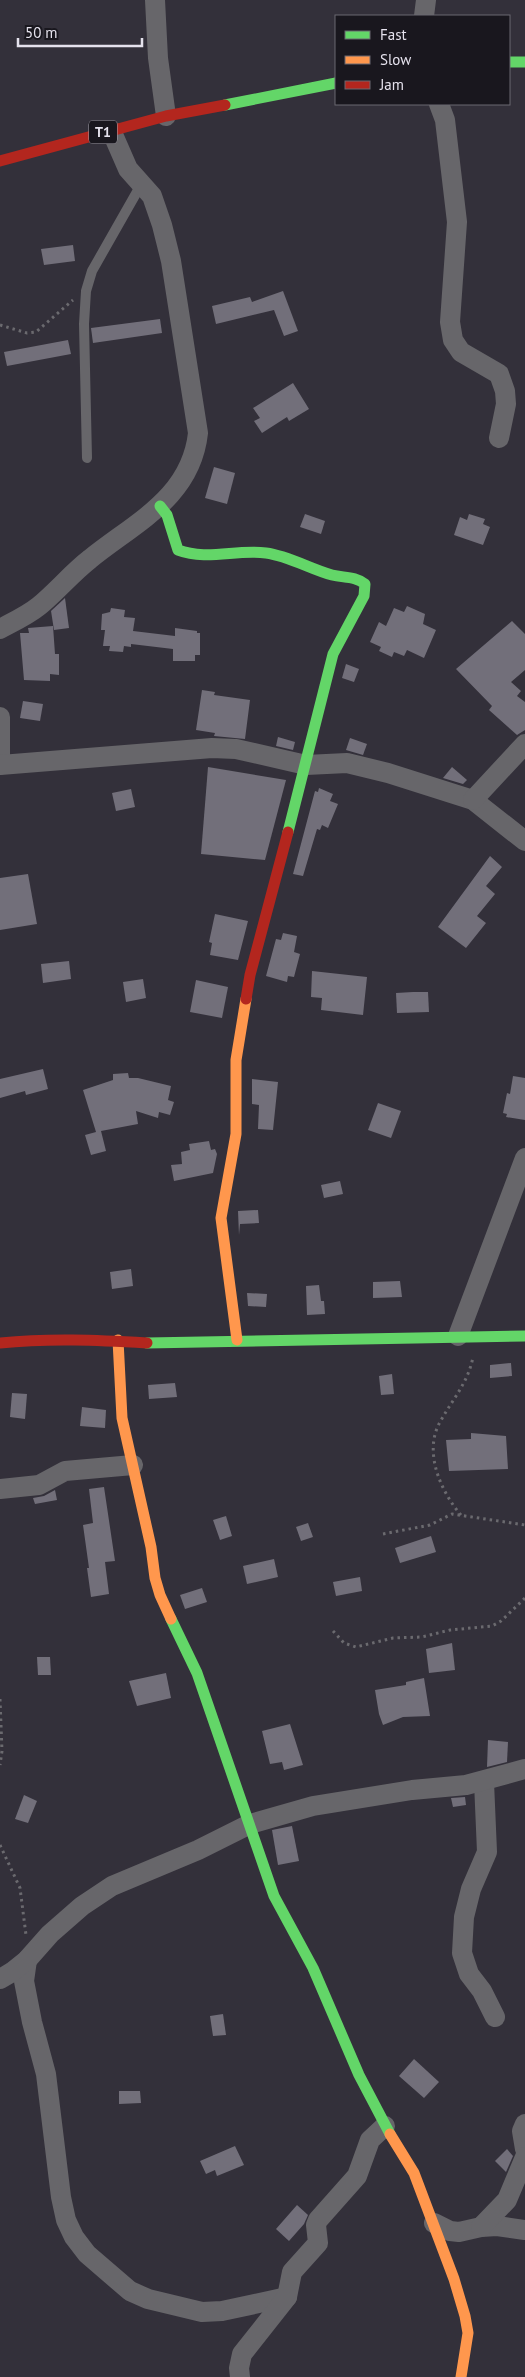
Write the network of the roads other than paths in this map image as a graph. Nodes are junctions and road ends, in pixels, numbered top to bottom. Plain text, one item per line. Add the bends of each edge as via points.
1 (155, 0) edge
2 (426, 0) edge
3 (424, 15) edge
4 (510, 62) edge
5 (525, 62) edge
6 (335, 83) edge
7 (439, 105) edge
8 (166, 116) junction
9 (111, 130) junction
10 (0, 161) edge
11 (142, 182) junction
12 (499, 438) dead end
13 (87, 458) dead end
14 (160, 506) junction
15 (0, 629) edge
16 (0, 717) edge
17 (525, 744) edge
18 (0, 765) edge
19 (306, 765) junction
20 (474, 800) junction
21 (525, 841) edge
22 (525, 1158) edge
23 (468, 1336) junction
24 (525, 1336) edge
25 (118, 1340) junction
26 (237, 1340) junction
27 (0, 1343) edge
28 (133, 1464) junction
29 (0, 1489) edge
30 (525, 1769) edge
31 (484, 1782) junction
32 (250, 1824) junction
33 (27, 1960) junction
34 (0, 1979) edge
35 (496, 2017) dead end
36 (525, 2124) edge
37 (385, 2126) junction
38 (525, 2149) edge
39 (525, 2156) edge
40 (434, 2223) junction
41 (481, 2227) junction
42 (525, 2230) edge
43 (287, 2297) junction
44 (240, 2377) edge
45 (461, 2377) edge

1 - 8 street
2 - 3 street
4 - 5 main road
6 - 8 main road, T1
7 - 12 street via 445,120 457,222 450,322 461,352 499,374 506,404
8 - 9 main road, T1
9 - 10 main road, T1
9 - 11 street via 128,169
11 - 13 lane via 92,271 86,291
11 - 14 street via 152,196 171,261 198,434 196,452 187,470
14 - 15 street via 90,559 38,607
14 - 19 main road via 167,515 178,550 187,555 257,552 292,558 330,575 360,579 365,584 364,596 333,654
16 - 18 street
17 - 20 street
18 - 19 street via 212,748 236,749
19 - 20 street via 347,763
19 - 26 main road via 250,975 236,1060 236,1134 221,1218
20 - 21 street
22 - 23 street
23 - 24 main road
23 - 26 main road
25 - 26 main road via 162,1344
25 - 27 main road via 39,1339
25 - 28 main road via 122,1418
28 - 29 street via 65,1471 39,1485
28 - 32 main road via 160,1595 197,1673
30 - 31 street
31 - 32 street via 313,1806
31 - 35 street via 487,1852 470,1889 462,1953 469,1974
32 - 33 street via 112,1886 82,1906
32 - 37 main road via 274,1896 313,1968 359,2076
33 - 34 street
33 - 43 street via 24,1982 46,2074 61,2197 66,2220 87,2254 130,2291 148,2299 202,2312
36 - 38 street via 522,2131
37 - 40 main road via 414,2173
37 - 43 street via 370,2140 357,2176 318,2220 318,2242 292,2272
39 - 41 street via 507,2200
40 - 41 street via 459,2232
40 - 45 main road via 466,2316 468,2332
41 - 42 street
43 - 44 street via 242,2354

